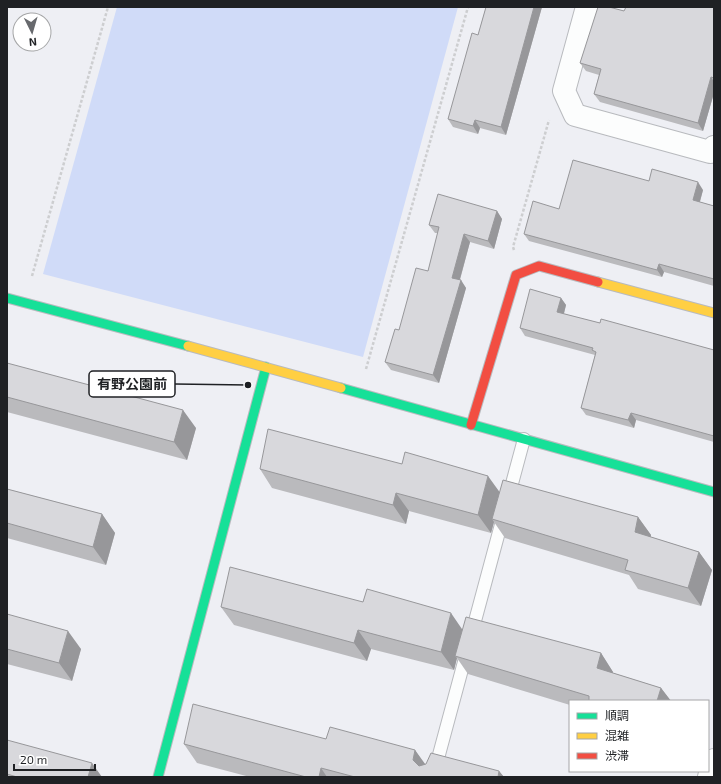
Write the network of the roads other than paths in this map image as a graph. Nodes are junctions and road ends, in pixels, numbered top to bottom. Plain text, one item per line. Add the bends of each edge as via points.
1 (587, 7) edge
2 (714, 148) edge
3 (7, 298) edge
4 (714, 313) edge
5 (266, 367) junction
6 (471, 425) junction
7 (524, 439) junction
8 (714, 492) edge
9 (714, 760) edge
10 (158, 777) edge
11 (433, 777) edge
12 (709, 777) edge

1 - 2 street via 564,91 575,115 710,152
3 - 5 street
4 - 6 street via 539,266 516,275
5 - 6 street
5 - 10 street
6 - 7 street
7 - 8 street
7 - 11 lane
9 - 12 street

